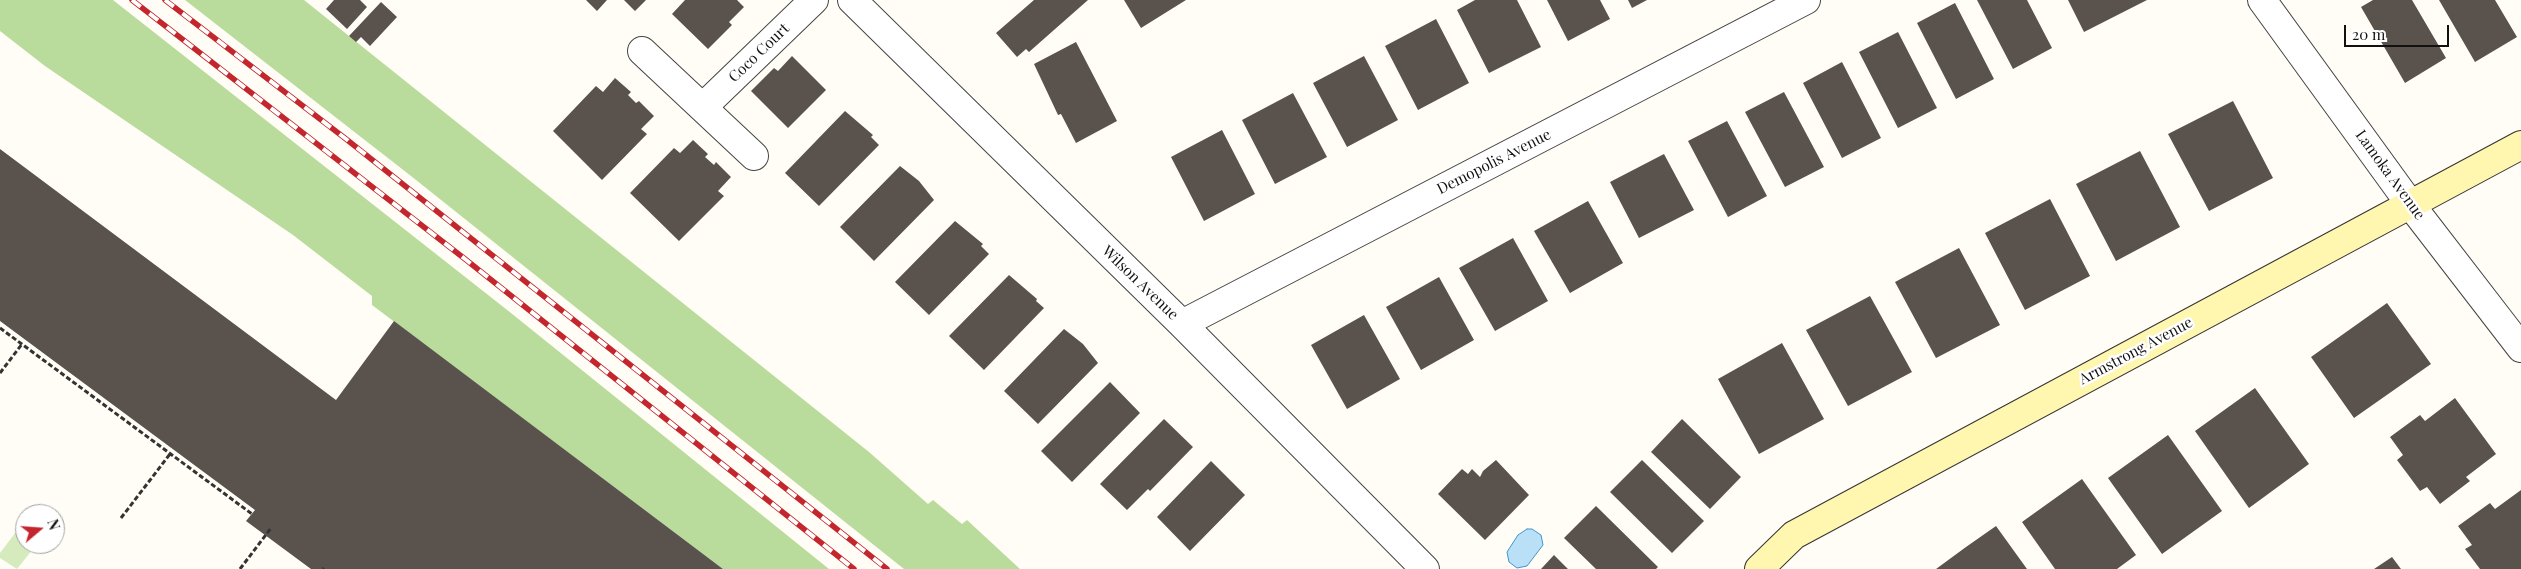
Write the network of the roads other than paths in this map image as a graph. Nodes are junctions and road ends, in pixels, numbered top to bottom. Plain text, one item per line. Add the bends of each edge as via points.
1 (814, 0) edge
2 (852, 0) edge
3 (1806, 0) edge
4 (2262, 0) edge
5 (642, 51) dead end
6 (703, 107) junction
7 (2521, 145) edge
8 (754, 156) dead end
9 (2410, 204) junction
10 (1182, 324) junction
11 (2521, 348) edge
12 (1425, 569) edge
13 (1760, 569) edge

1 - 6 street, Coco Court
2 - 10 street, Wilson Avenue
3 - 10 street, Demopolis Avenue
4 - 9 street, Lamoka Avenue
5 - 6 street
6 - 8 street
7 - 9 street, Armstrong Avenue
9 - 11 street, Lamoka Avenue
9 - 13 street, Armstrong Avenue via 1794,535
10 - 12 street, Wilson Avenue

